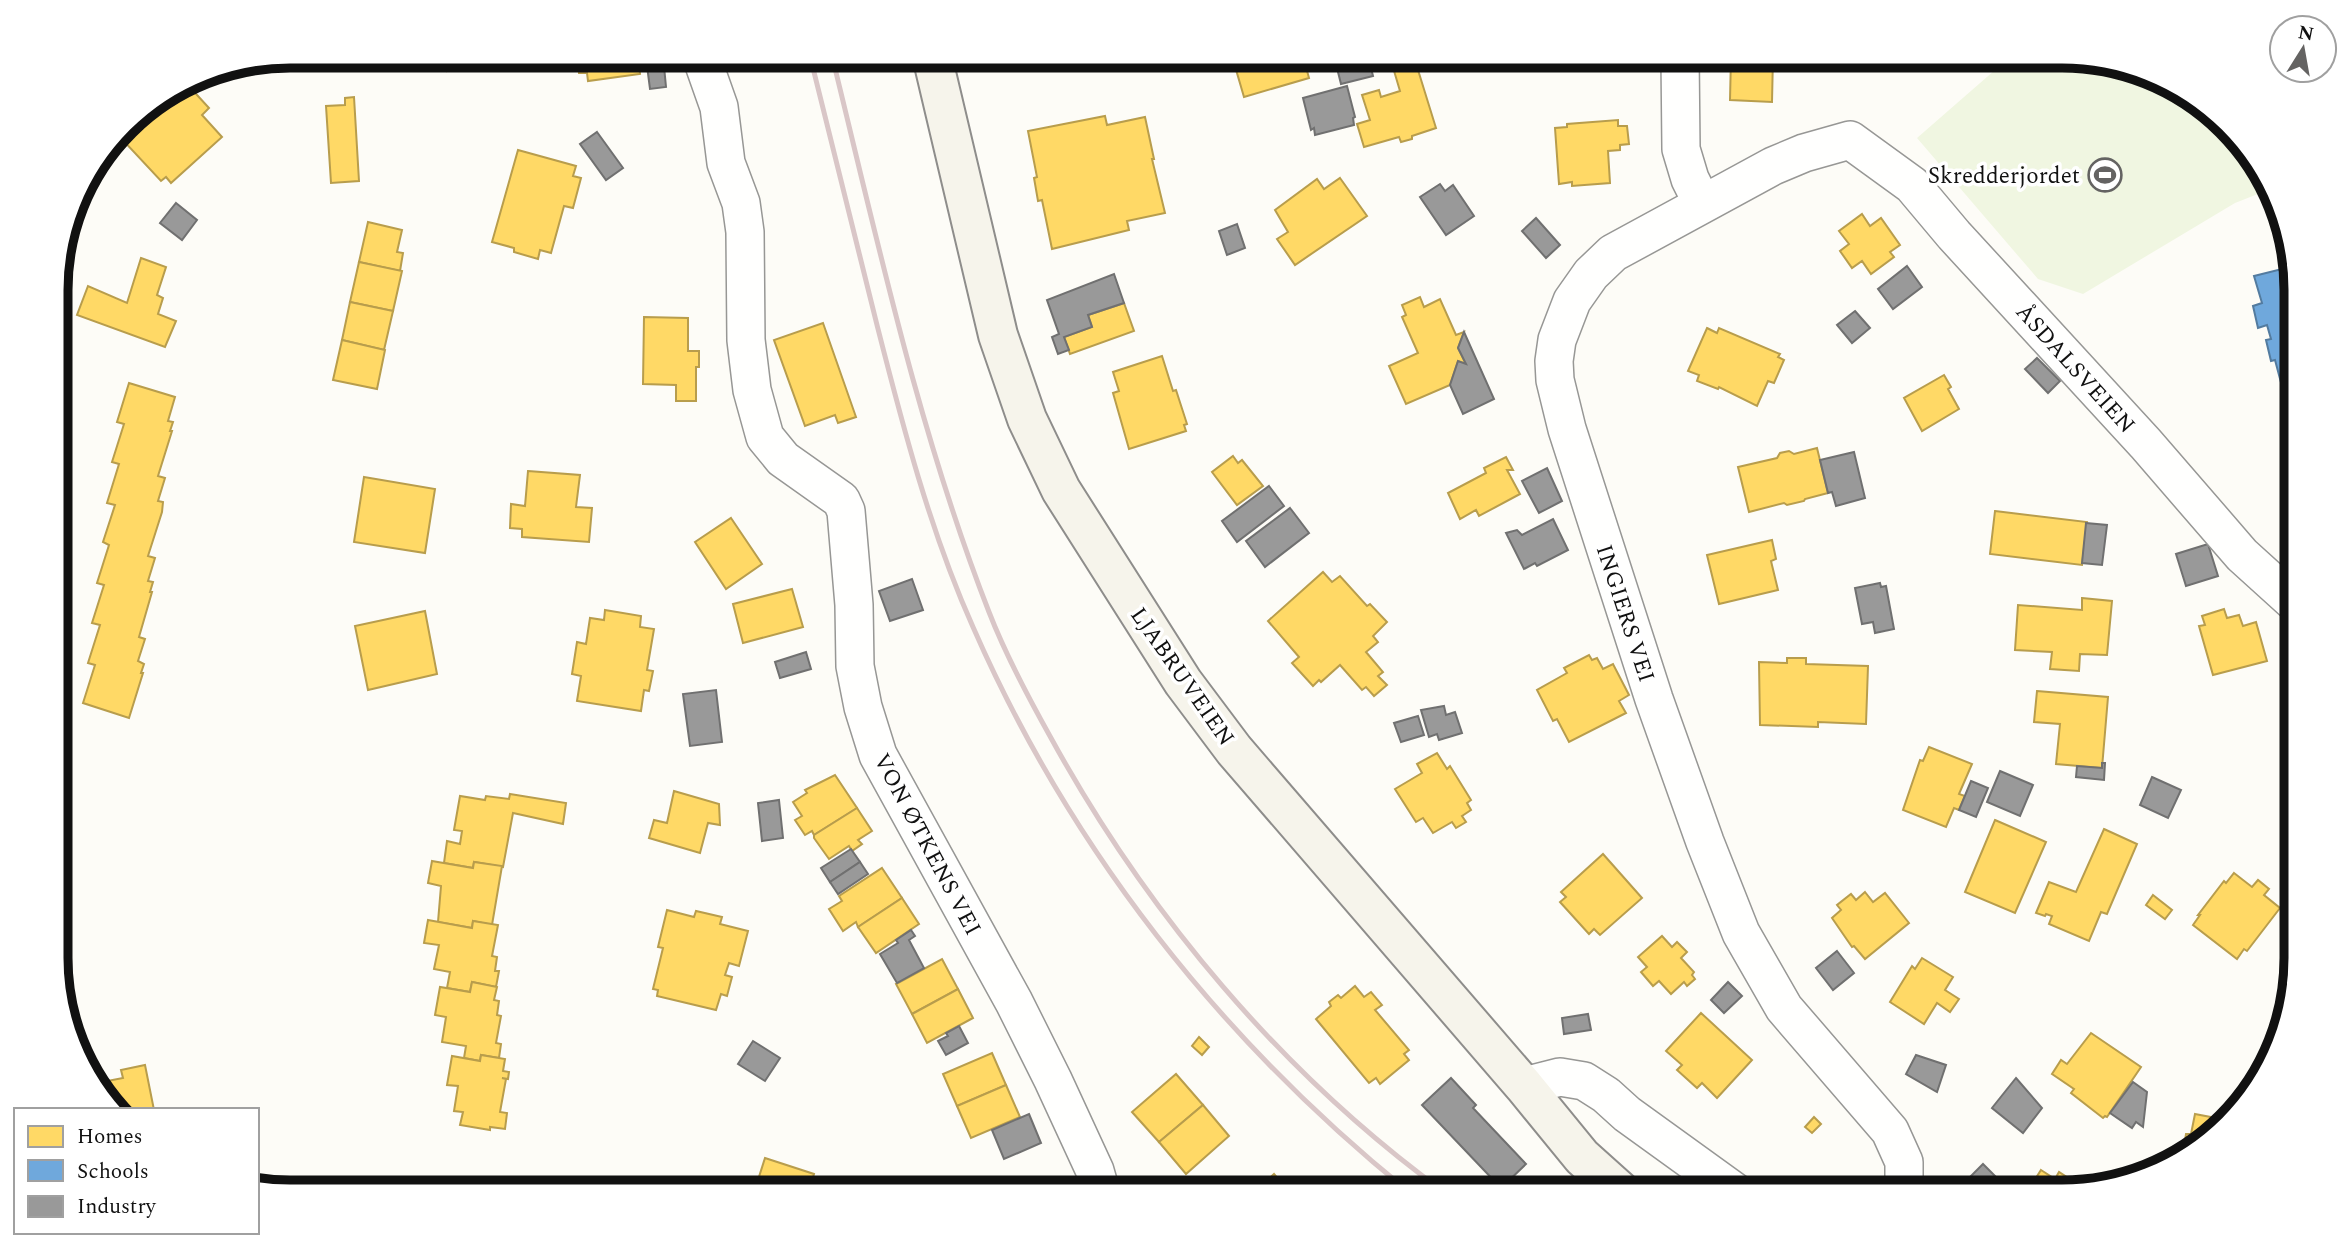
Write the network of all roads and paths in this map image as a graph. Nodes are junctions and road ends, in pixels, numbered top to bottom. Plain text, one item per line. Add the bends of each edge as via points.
1 (1680, 68) edge
2 (706, 69) edge
3 (935, 69) edge
4 (1850, 140) joint
5 (1702, 203) junction
6 (2284, 593) edge
7 (1524, 1086) junction
8 (1607, 1179) edge
9 (1717, 1179) edge
10 (1904, 1179) edge
11 (1097, 1180) edge

1 - 5 street via 1681,149
2 - 11 street, VON ØTKENS VEI via 719,107 726,163 741,203 746,340 752,390 765,437 783,459 841,500 846,511 855,666 878,755 1014,1002
3 - 7 street, LJABRUVEIEN via 1001,346 1027,419 1061,490 1206,715
4 - 5 street, INGIERS VEI via 1773,166
4 - 6 street, ÅSDALSVEIEN via 1912,185 2242,555
5 - 10 street, INGIERS VEI via 1613,253 1591,274 1572,301 1561,329 1555,380 1654,699 1741,933 1784,1008 1890,1131 1904,1162
7 - 8 street, LJABRUVEIEN via 1582,1157
7 - 9 street via 1560,1077 1584,1082

